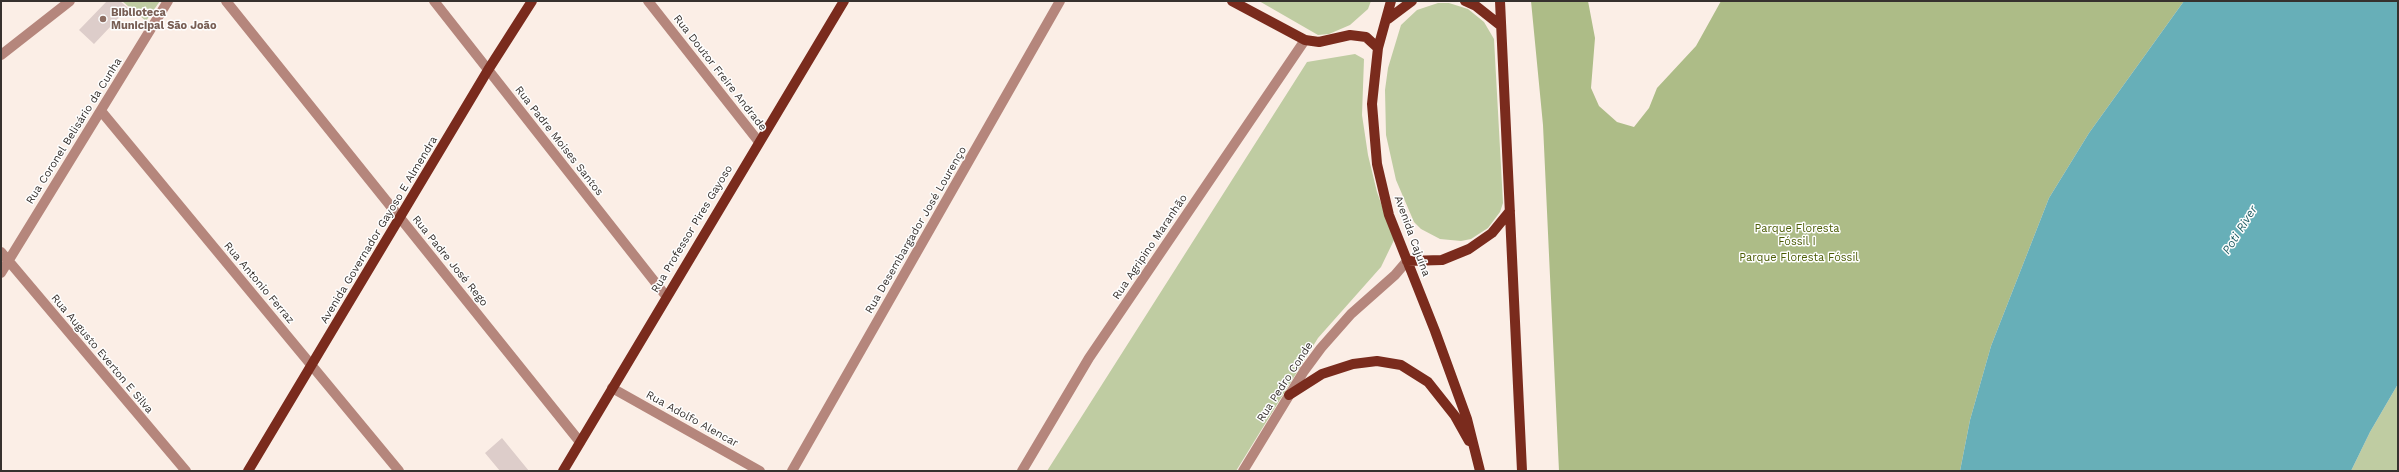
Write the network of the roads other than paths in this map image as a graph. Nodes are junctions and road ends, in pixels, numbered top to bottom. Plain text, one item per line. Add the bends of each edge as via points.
1 (70, 1) edge
2 (168, 1) edge
3 (226, 1) edge
4 (434, 1) edge
5 (532, 1) edge
6 (648, 1) edge
7 (844, 1) edge
8 (1060, 1) edge
9 (1232, 1) edge
10 (1391, 1) edge
11 (1412, 1) edge
12 (1465, 1) edge
13 (1500, 1) edge
14 (1388, 19) junction
15 (1500, 25) junction
16 (1305, 40) junction
17 (1378, 48) junction
18 (1, 55) edge
19 (488, 70) junction
20 (101, 111) junction
21 (759, 142) junction
22 (1510, 211) junction
23 (400, 217) junction
24 (1, 252) edge
25 (8, 261) junction
26 (1407, 261) junction
27 (1, 273) edge
28 (666, 296) junction
29 (312, 367) junction
30 (612, 388) junction
31 (1289, 394) junction
32 (580, 442) junction
33 (1478, 458) junction
34 (186, 471) edge
35 (248, 471) edge
36 (399, 471) edge
37 (563, 471) edge
38 (760, 471) edge
39 (792, 471) edge
40 (1022, 471) edge
41 (1243, 471) edge
42 (1480, 471) edge
43 (1522, 471) edge

1 - 18 street
2 - 20 street, Rua Coronel Belisário da Cunha
3 - 23 street, Rua Padre José Rego
4 - 19 street, Rua Padre Moises Santos
5 - 19 main road, Avenida Governador Gayoso E Almendra
6 - 21 street, Rua Doutor Freire Andrade
7 - 21 main road, Rua Professor Pires Gayoso
8 - 39 street, Rua Desembargador José Lourenço
9 - 16 main road
10 - 14 main road, Avenida Cajuína
11 - 14 main road
12 - 15 main road via 1476,6
13 - 15 main road
14 - 17 main road, Avenida Cajuína
15 - 22 main road
16 - 17 main road via 1320,42 1350,35 1366,37
16 - 40 street, Rua Agripino Maranhão via 1089,358
17 - 26 main road, Avenida Cajuína via 1372,104 1377,164 1389,215
19 - 23 main road, Avenida Governador Gayoso E Almendra
19 - 28 street, Rua Padre Moises Santos
20 - 25 street, Rua Coronel Belisário da Cunha
20 - 29 street, Rua Antonio Ferraz
21 - 28 main road, Rua Professor Pires Gayoso
22 - 26 main road via 1492,233 1470,249 1442,260
22 - 43 main road
23 - 29 main road, Avenida Governador Gayoso E Almendra
23 - 32 street, Rua Padre José Rego
24 - 25 street, Rua Augusto Everton E Silva
25 - 27 street, Rua Coronel Belisário da Cunha
25 - 34 street, Rua Augusto Everton E Silva
26 - 31 street, Rua Pedro Conde via 1351,314 1321,348
26 - 33 main road, Avenida Cajuína via 1467,419
28 - 30 main road, Rua Professor Pires Gayoso
29 - 35 main road, Avenida Governador Gayoso E Almendra
29 - 36 street, Rua Antonio Ferraz
30 - 32 main road, Rua Professor Pires Gayoso
30 - 38 street, Rua Adolfo Alencar
31 - 33 main road via 1322,374 1353,364 1377,361 1401,365 1428,382 1442,396
31 - 41 street, Rua Pedro Conde
32 - 37 main road, Rua Professor Pires Gayoso
33 - 42 main road, Avenida Cajuína

